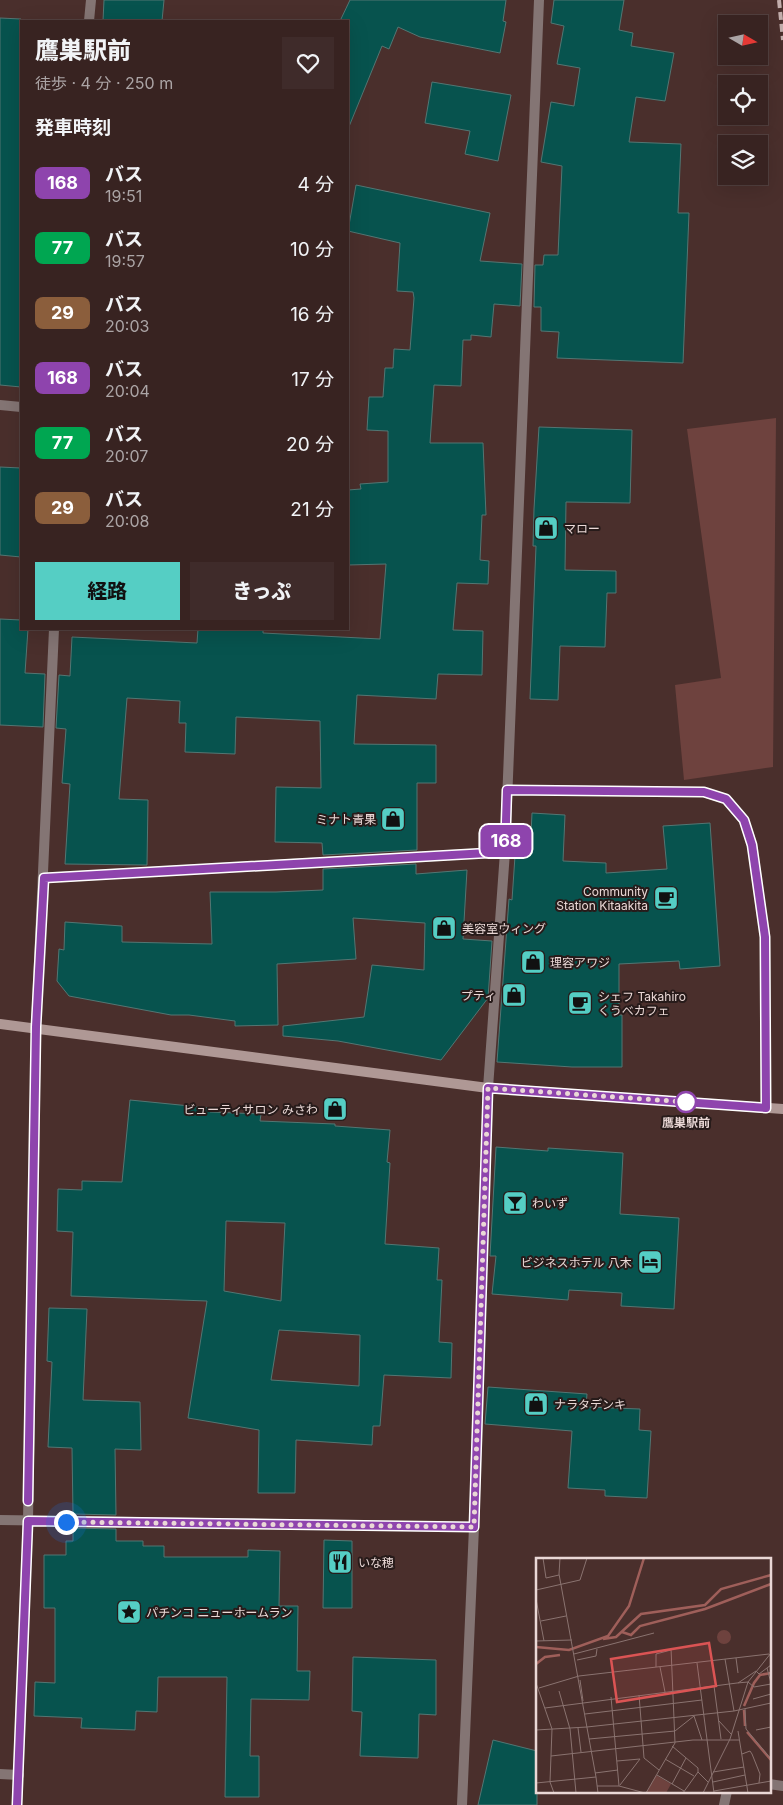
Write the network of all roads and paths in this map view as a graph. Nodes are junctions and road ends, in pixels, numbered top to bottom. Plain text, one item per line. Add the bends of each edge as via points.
1 (91, 0) edge
2 (539, 0) edge
3 (89, 20) edge
4 (0, 405) edge
5 (20, 407) edge
6 (54, 630) edge
7 (507, 790) junction
8 (505, 852) junction
9 (44, 878) junction
10 (0, 1024) edge
11 (36, 1027) junction
12 (488, 1088) junction
13 (766, 1108) junction
14 (783, 1109) edge
15 (0, 1520) edge
16 (28, 1521) junction
17 (474, 1527) junction
18 (0, 1774) edge
19 (19, 1775) junction
20 (770, 1784) edge
21 (783, 1786) edge
22 (727, 1792) edge
23 (17, 1805) edge
24 (462, 1805) edge
25 (724, 1805) edge

1 - 3 street
2 - 7 street
4 - 5 street
6 - 9 street
7 - 8 street
7 - 13 street via 704,792 726,799 744,820 752,845 765,937
8 - 9 street
8 - 12 street
9 - 11 street
10 - 11 street
11 - 12 street
11 - 16 street
12 - 13 street
12 - 17 street
13 - 14 street
15 - 16 street
16 - 17 street
16 - 19 street
17 - 24 street
18 - 19 street
19 - 23 street
20 - 21 street
22 - 25 street

